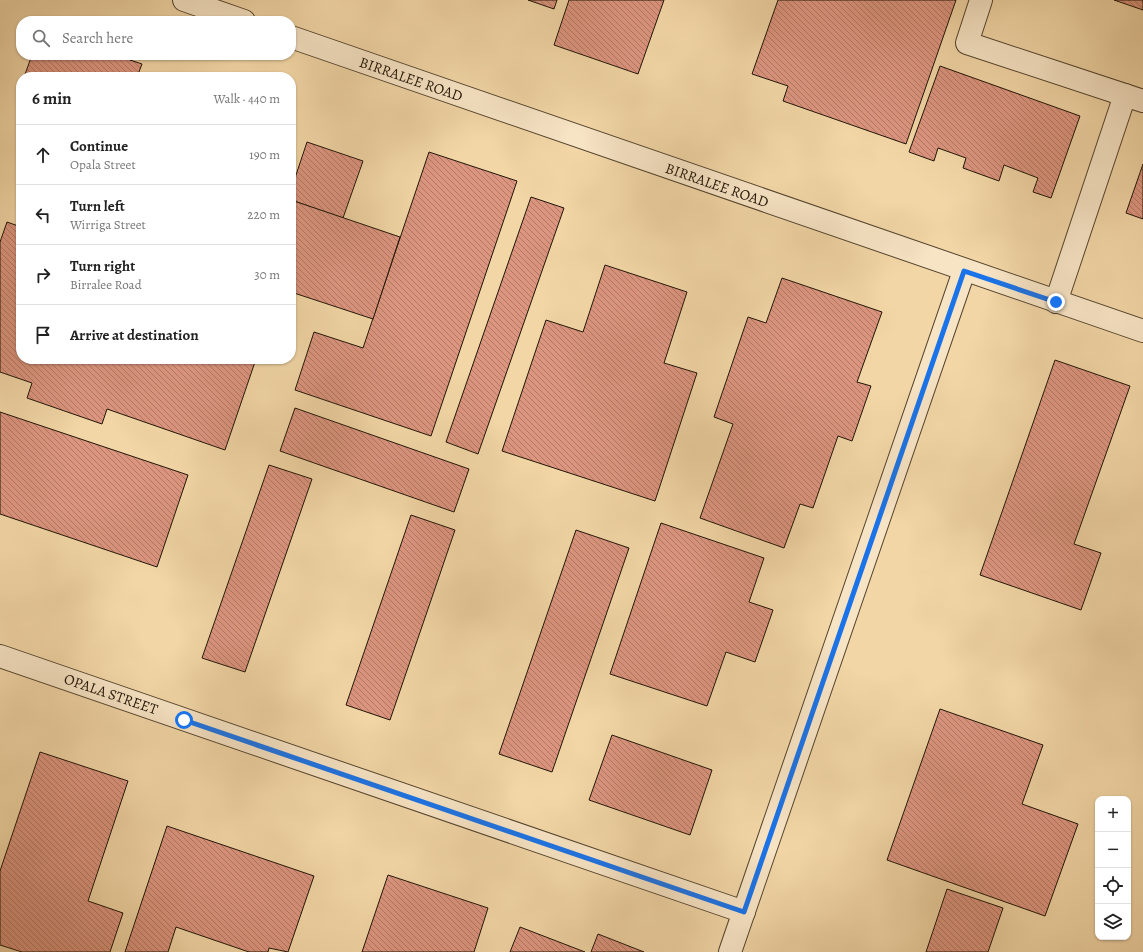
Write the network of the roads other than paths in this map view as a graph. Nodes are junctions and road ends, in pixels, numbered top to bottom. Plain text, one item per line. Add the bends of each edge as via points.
1 (184, 0) edge
2 (981, 0) edge
3 (230, 16) edge
4 (296, 39) edge
5 (1134, 98) edge
6 (964, 271) junction
7 (1056, 302) junction
8 (1143, 332) edge
9 (0, 656) edge
10 (744, 912) junction
11 (730, 952) edge

1 - 3 street
2 - 5 street via 966,43
4 - 6 street, BIRRALEE ROAD
5 - 7 street
6 - 7 street, BIRRALEE ROAD
6 - 10 street
7 - 8 street, BIRRALEE ROAD
9 - 10 street, OPALA STREET
10 - 11 street

